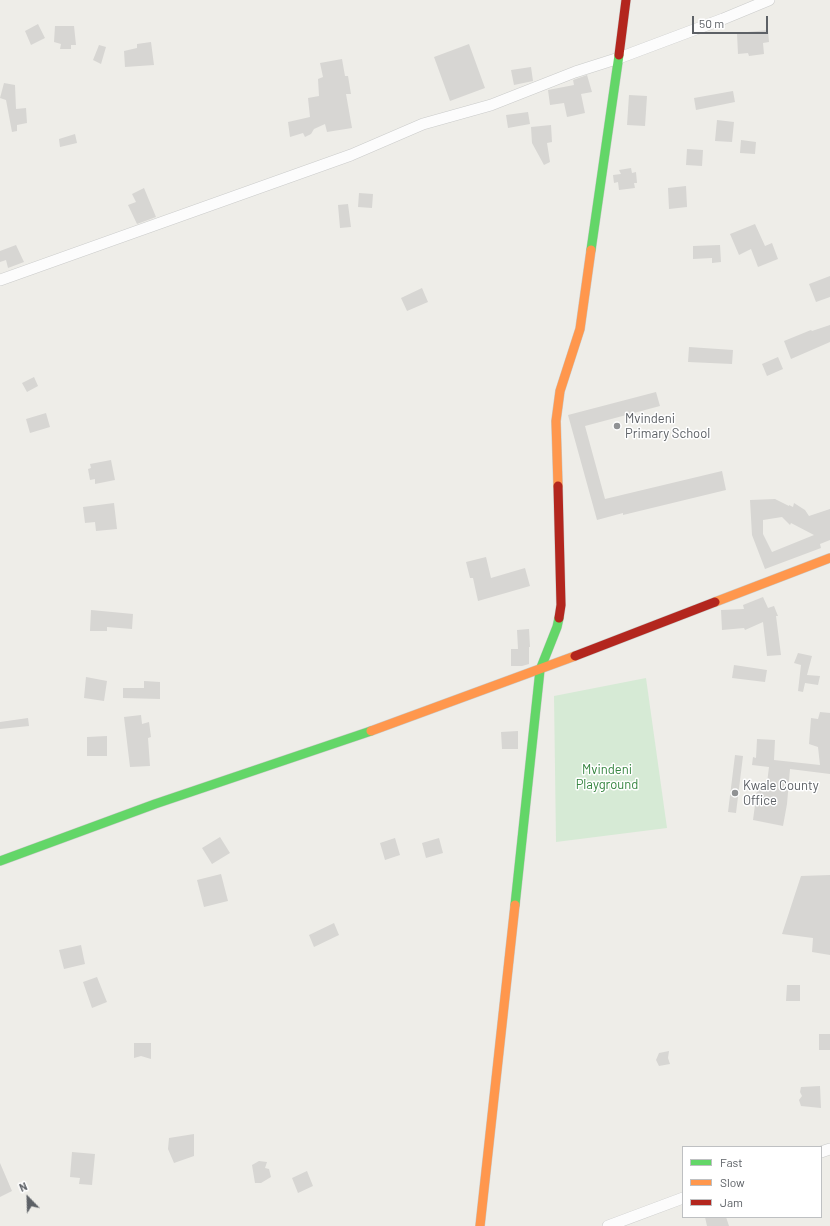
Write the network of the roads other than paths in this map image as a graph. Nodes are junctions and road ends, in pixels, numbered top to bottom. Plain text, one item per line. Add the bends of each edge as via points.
1 (626, 0) edge
2 (769, 0) edge
3 (619, 58) junction
4 (0, 280) edge
5 (830, 558) edge
6 (540, 670) junction
7 (0, 861) edge
8 (682, 1198) edge
9 (480, 1226) edge
10 (608, 1226) edge

1 - 3 street
2 - 3 street
3 - 4 street via 575,72 491,105 423,124 351,155
3 - 6 street via 580,329 560,391 556,421 562,604 557,627
5 - 6 street
6 - 7 street via 328,746 155,804
6 - 9 street
8 - 10 street

